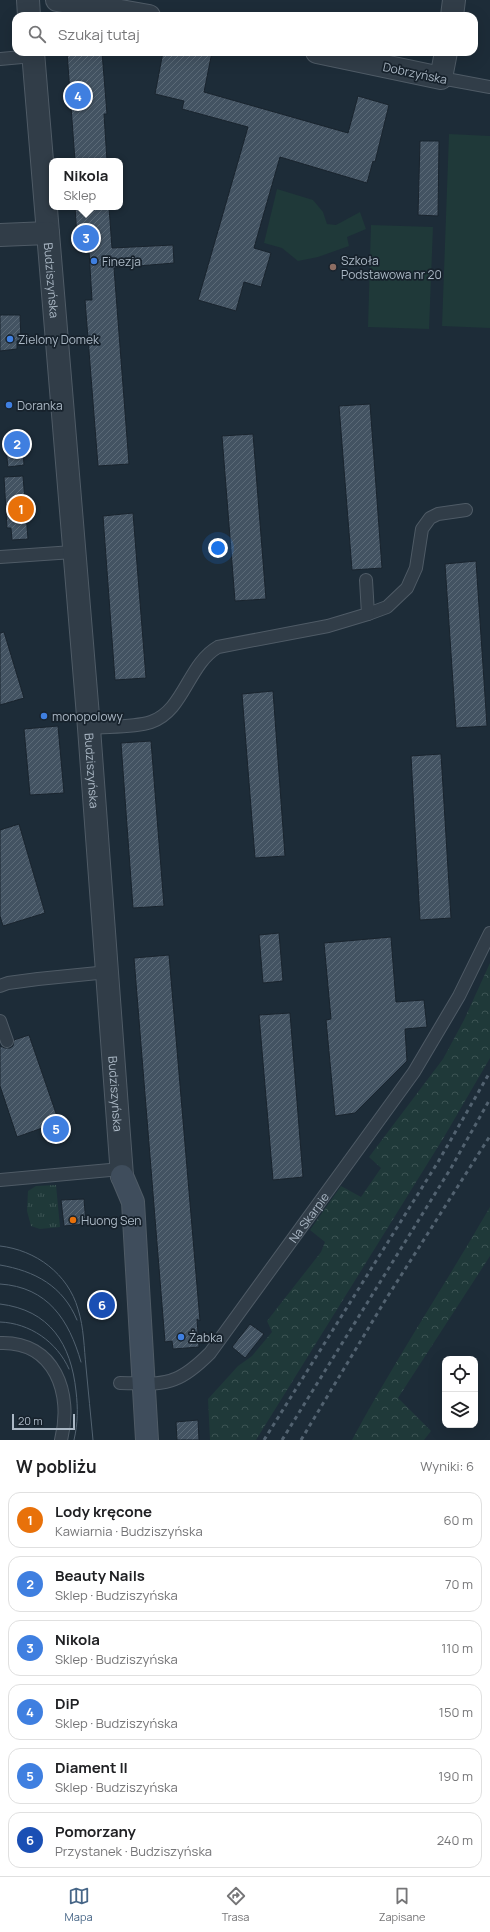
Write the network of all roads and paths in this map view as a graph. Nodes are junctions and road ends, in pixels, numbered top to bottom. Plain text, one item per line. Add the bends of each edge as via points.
1 (28, 0) edge
2 (57, 0) edge
3 (454, 0) edge
4 (29, 12) edge
5 (126, 12) edge
6 (452, 12) edge
7 (20, 56) edge
8 (33, 56) edge
9 (336, 56) edge
10 (445, 56) edge
11 (0, 59) edge
12 (441, 78) junction
13 (490, 87) edge
14 (48, 233) junction
15 (0, 235) edge
16 (466, 510) dead end
17 (73, 552) junction
18 (0, 557) edge
19 (366, 580) dead end
20 (368, 614) junction
21 (89, 728) junction
22 (490, 933) edge
23 (108, 972) junction
24 (0, 986) edge
25 (0, 1021) edge
26 (7, 1041) dead end
27 (122, 1172) junction
28 (0, 1180) edge
29 (0, 1343) edge
30 (120, 1383) dead end
31 (144, 1383) junction
32 (61, 1440) edge
33 (147, 1440) edge

1 - 4 street
2 - 5 street
3 - 6 street
7 - 11 lane
8 - 14 street, Budziszyńska
9 - 12 street, Dobrzyńska
10 - 12 street
12 - 13 lane, Dobrzyńska
14 - 15 street
14 - 17 street, Budziszyńska
16 - 20 lane via 438,514 430,518 422,529 416,568 407,588 387,608
17 - 18 lane
17 - 21 street, Budziszyńska
19 - 20 lane
20 - 21 lane via 328,626 218,647 202,659 169,710 161,717 137,724
21 - 23 street, Budziszyńska
22 - 31 lane, Na Skarpie via 459,996 414,1072 210,1353 199,1364 176,1379
23 - 24 lane
23 - 27 street, Budziszyńska
25 - 26 lane
27 - 28 lane
27 - 31 street, Budziszyńska via 133,1202
29 - 32 lane via 19,1344 36,1351 54,1369 59,1380 63,1403 64,1422
30 - 31 lane, Na Skarpie
31 - 33 street, Budziszyńska

